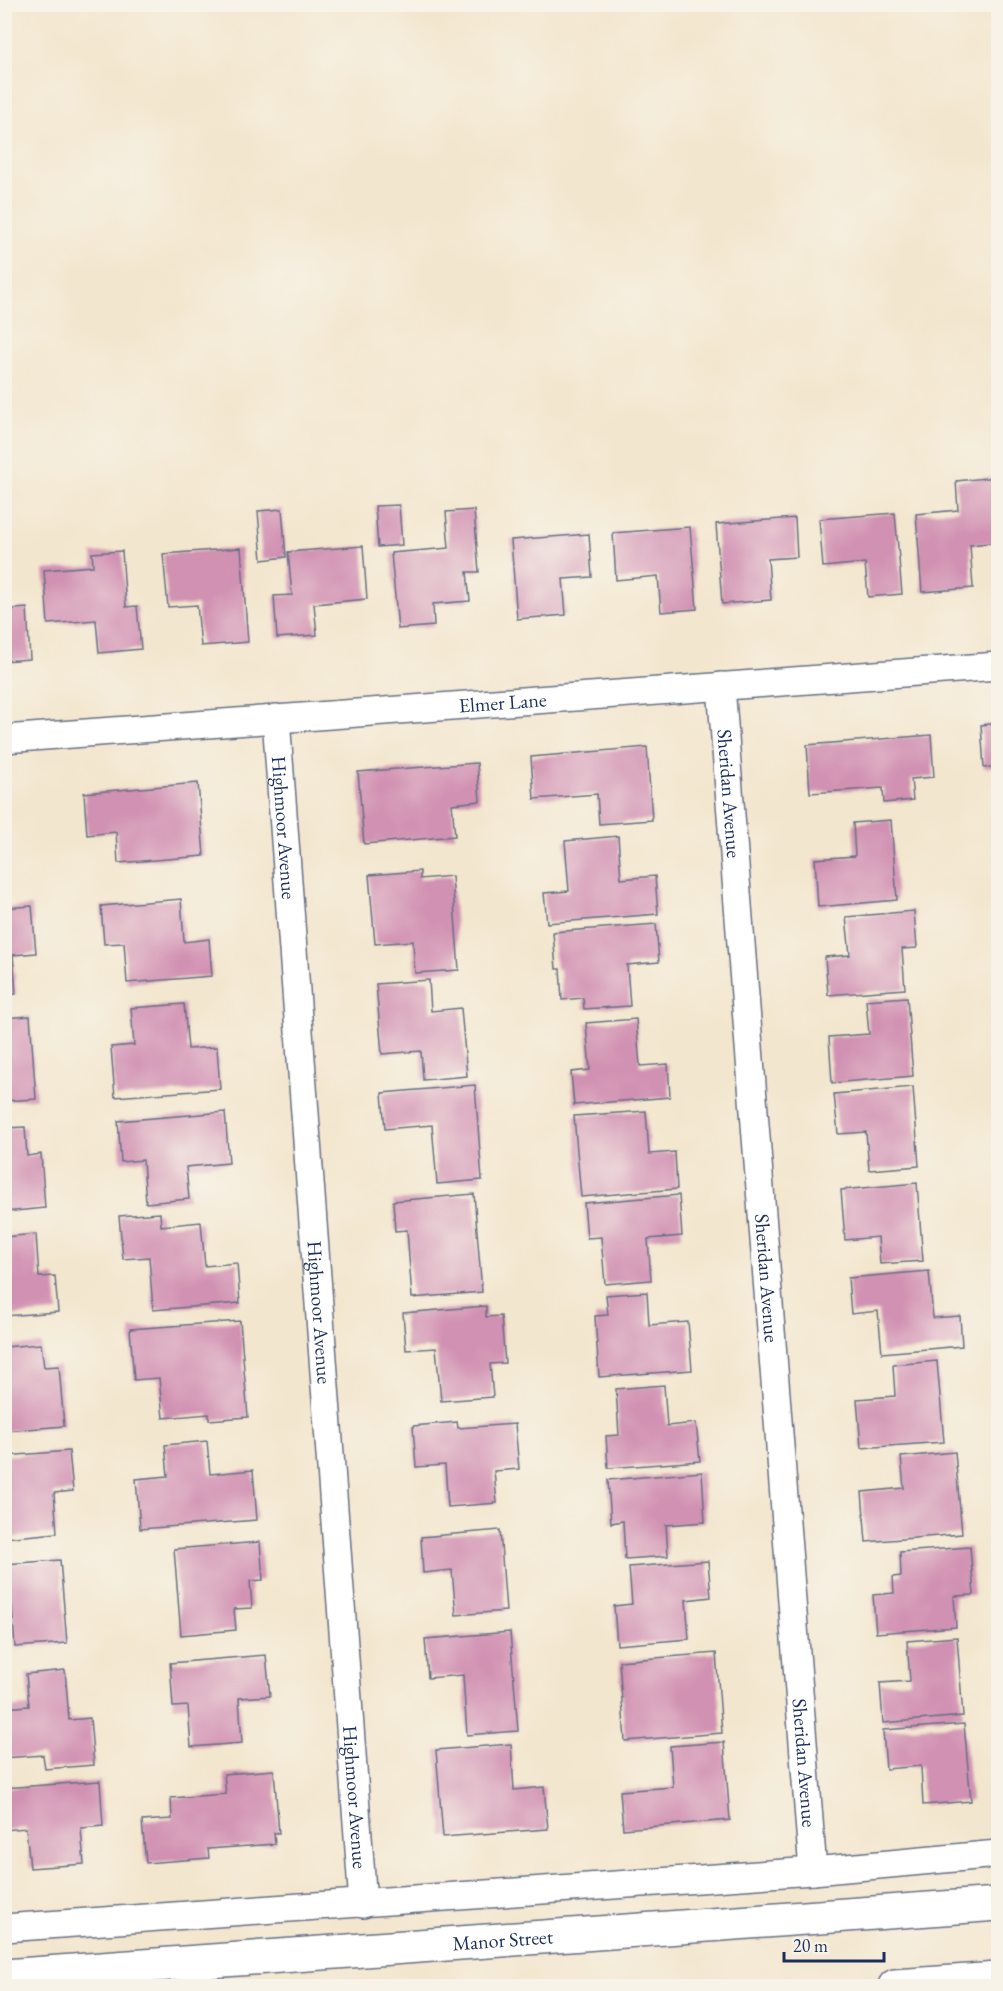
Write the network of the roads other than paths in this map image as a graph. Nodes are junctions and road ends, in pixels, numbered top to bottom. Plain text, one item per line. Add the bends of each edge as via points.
1 (999, 666) edge
2 (721, 686) junction
3 (276, 718) junction
4 (4, 739) edge
5 (999, 1854) edge
6 (813, 1871) junction
7 (363, 1904) junction
8 (999, 1904) edge
9 (4, 1928) edge
10 (4, 1976) edge
11 (999, 1979) edge
12 (895, 1986) edge

1 - 2 street, Elmer Lane
2 - 3 street, Elmer Lane
2 - 6 street, Sheridan Avenue
3 - 4 street, Elmer Lane
3 - 7 street, Highmoor Avenue
5 - 6 street
6 - 7 street
7 - 9 street
8 - 10 main road, Manor Street
11 - 12 main road

